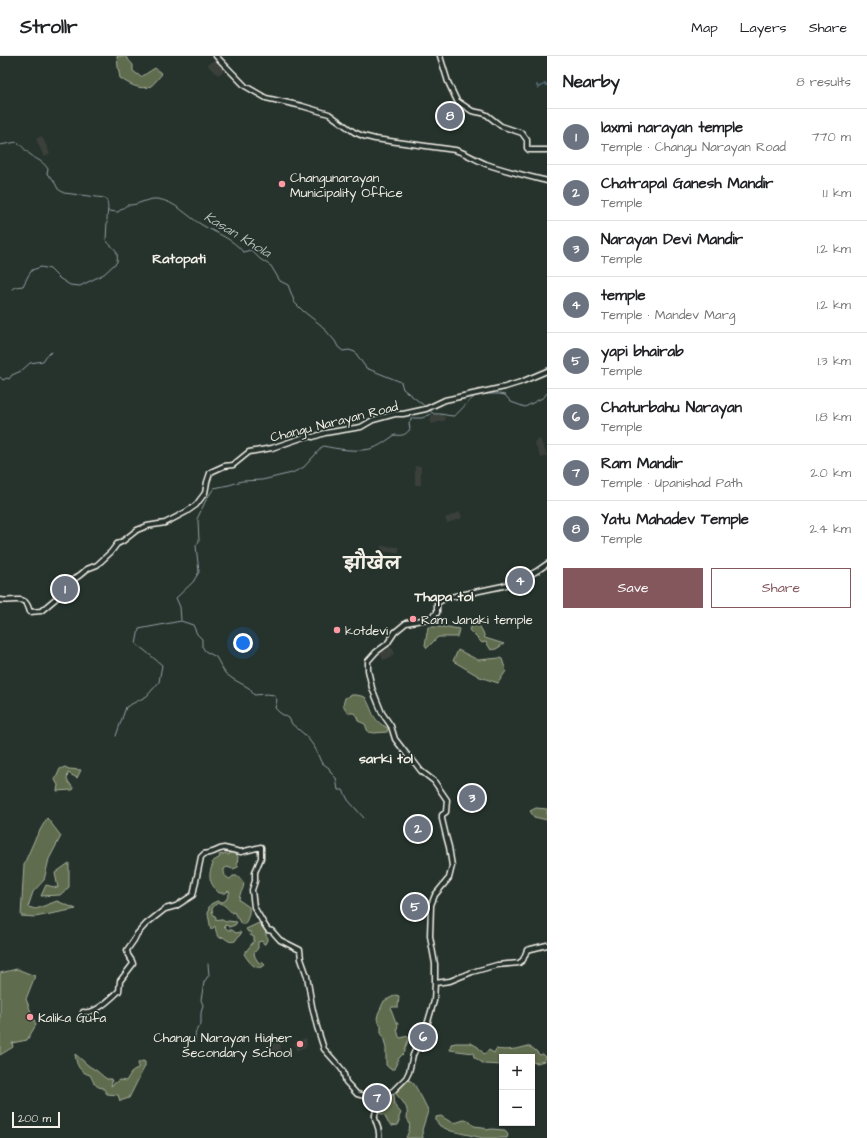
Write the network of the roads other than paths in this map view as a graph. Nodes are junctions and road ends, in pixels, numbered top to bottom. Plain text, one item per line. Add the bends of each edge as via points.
1 (216, 56) edge
2 (440, 56) edge
3 (547, 150) edge
4 (547, 181) edge
5 (547, 371) edge
6 (547, 564) edge
7 (0, 600) edge
8 (547, 944) edge
9 (435, 984) junction
10 (83, 1012) dead end
11 (393, 1091) junction
12 (378, 1138) edge

1 - 4 main road via 243,85 266,98 329,114 363,136 455,150 475,160
2 - 3 main road via 458,102 472,111 487,115 500,126 522,133 530,150
5 - 7 main road, Changu Narayan Road via 518,383 388,416 358,428 313,437 306,436 272,448 249,452 233,465 224,466 210,473 205,493 196,505 172,520 135,531 117,544 97,565 87,569 68,584 60,595 41,611 30,612 22,599
6 - 9 main road via 532,574 504,586 446,598 436,603 437,613 434,616 406,623 368,661 372,688 395,739 421,771 434,781 448,803 442,818 452,866 450,878 435,895 431,905 430,936
8 - 9 main road via 527,950 519,963 497,965
9 - 11 main road via 434,1001 427,1025 413,1055 409,1072
10 - 11 main road via 90,1012 119,991 120,982 132,964 128,950 136,934 165,909 176,906 193,895 204,854 224,848 241,852 261,847 261,858 252,890 254,907 267,928 280,940 300,950 322,1045 357,1094 368,1097
11 - 12 main road via 382,1099 375,1110

